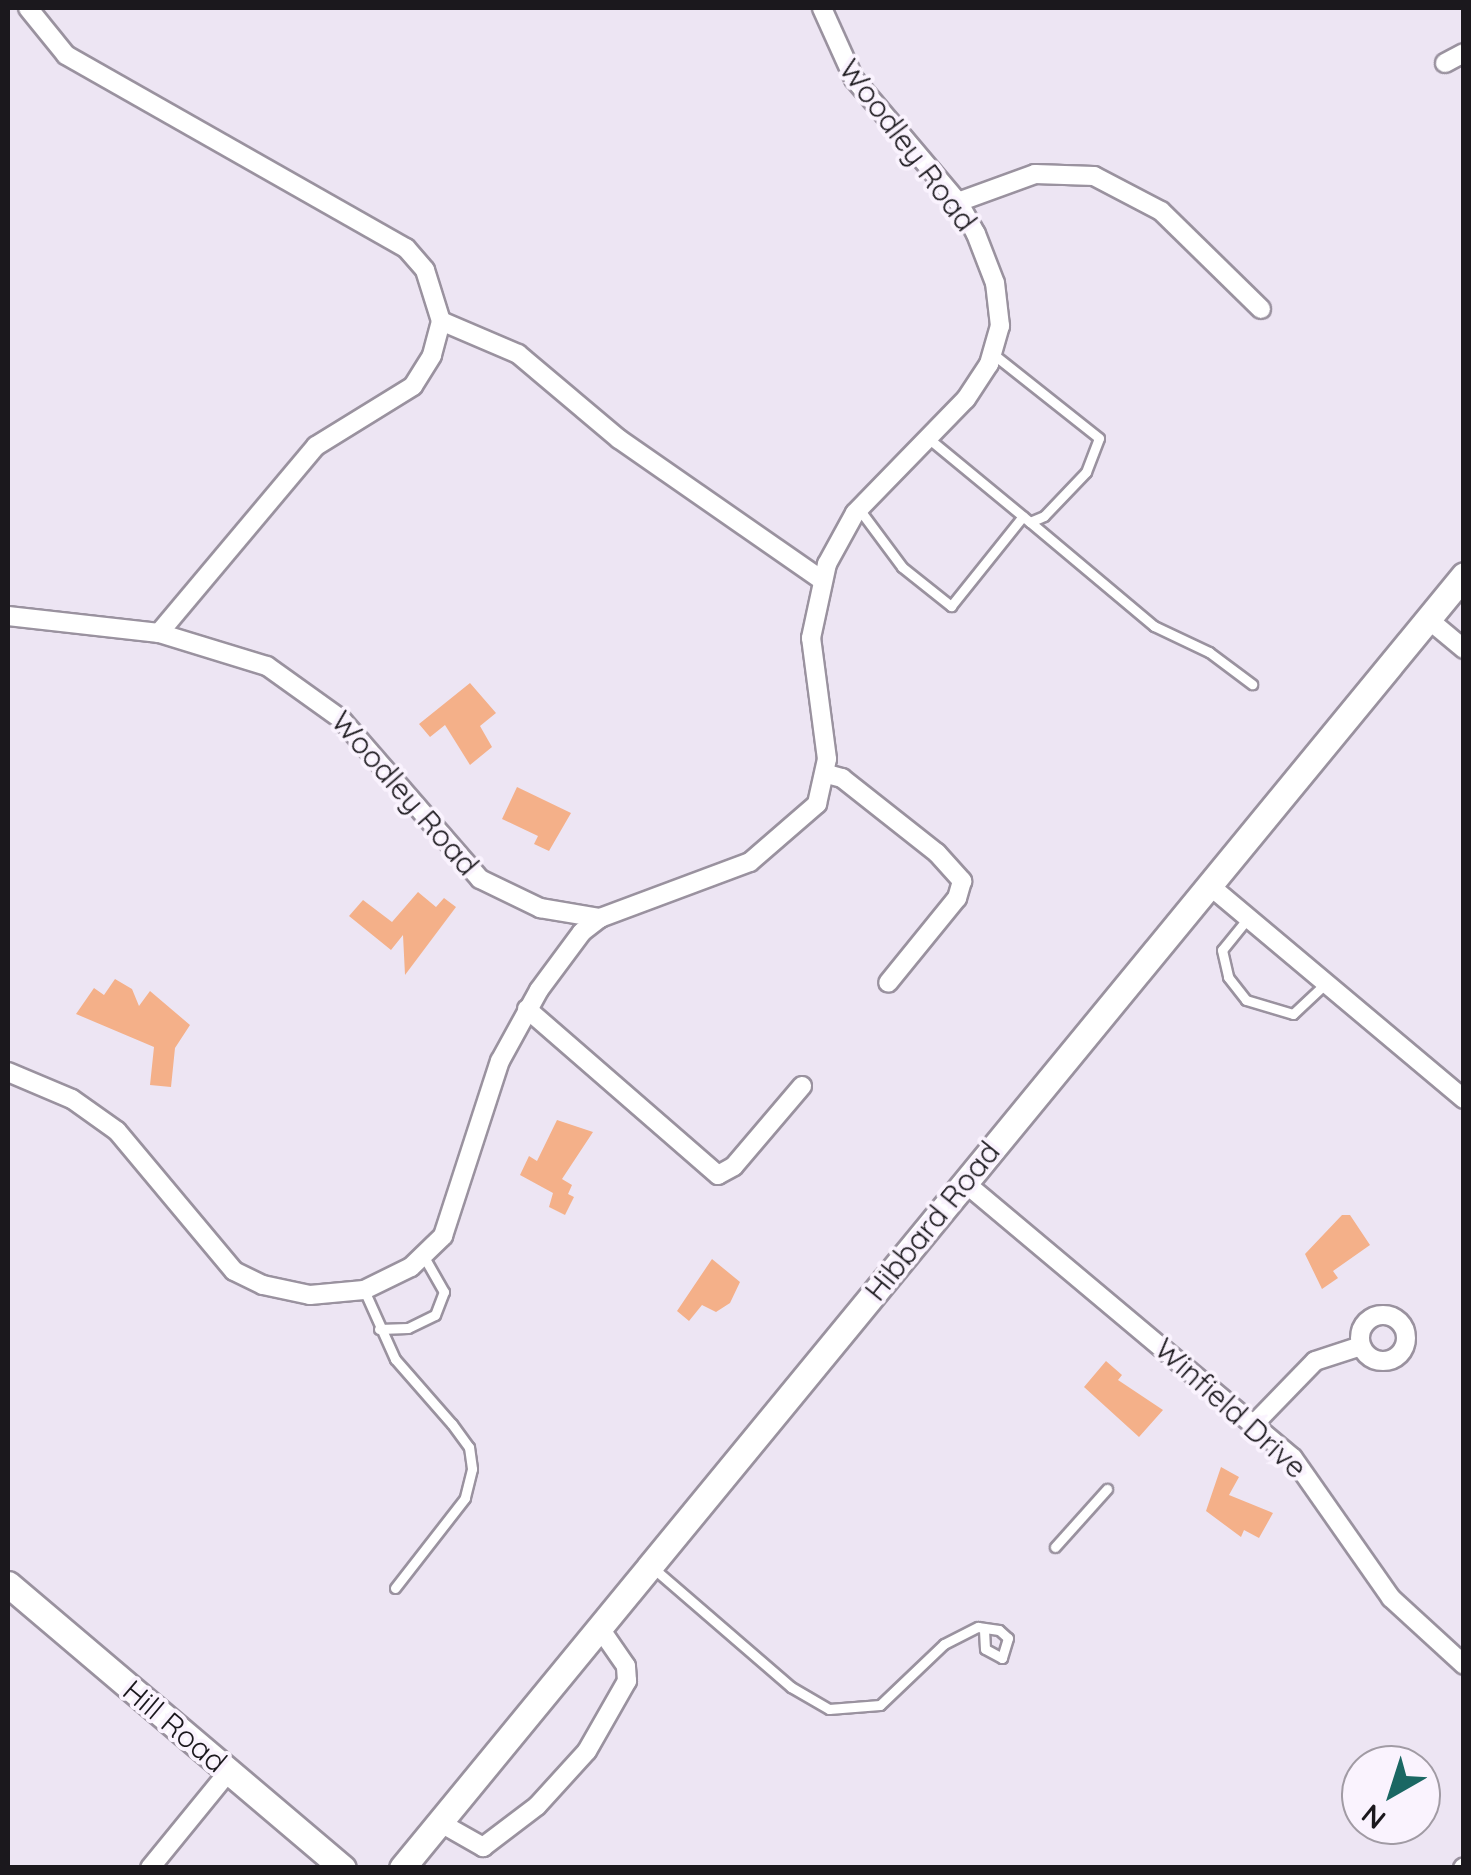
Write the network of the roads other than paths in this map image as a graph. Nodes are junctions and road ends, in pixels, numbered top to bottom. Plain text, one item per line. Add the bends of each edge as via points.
1 (28, 8) edge
2 (822, 8) edge
3 (1464, 53) edge
4 (1445, 63) dead end
5 (958, 202) junction
6 (1261, 309) dead end
7 (441, 320) junction
8 (993, 354) junction
9 (928, 438) junction
10 (859, 509) junction
11 (1027, 519) junction
12 (1464, 575) edge
13 (822, 580) junction
14 (8, 616) edge
15 (1428, 619) junction
16 (159, 633) junction
17 (1464, 649) edge
18 (1252, 684) dead end
19 (827, 774) junction
20 (1209, 885) junction
21 (600, 918) junction
22 (1248, 918) junction
23 (1326, 983) junction
24 (888, 984) dead end
25 (527, 1009) junction
26 (8, 1072) edge
27 (802, 1086) dead end
28 (1464, 1099) edge
29 (964, 1182) junction
30 (424, 1256) junction
31 (364, 1290) junction
32 (379, 1329) junction
33 (1361, 1346) dead end
34 (1255, 1423) junction
35 (1107, 1489) dead end
36 (1056, 1546) dead end
37 (650, 1565) junction
38 (8, 1584) edge
39 (395, 1588) dead end
40 (599, 1627) junction
41 (984, 1628) dead end
42 (1464, 1665) edge
43 (229, 1771) junction
44 (439, 1822) junction
45 (150, 1868) edge
46 (343, 1868) edge
47 (402, 1868) edge

1 - 7 street via 66,55 406,248 425,270
2 - 5 street, Woodley Road via 854,79
3 - 4 street
5 - 6 street via 1035,174 1094,176 1161,210
5 - 8 street, Woodley Road via 996,283 1000,326
7 - 13 street via 508,348 619,439
7 - 16 street via 432,355 413,386 316,446
8 - 9 street, Woodley Road via 966,399
8 - 11 lane via 1099,438 1086,472 1044,516
9 - 10 street, Woodley Road
9 - 11 lane
10 - 11 lane via 902,567 952,606
10 - 13 street, Woodley Road via 842,530
11 - 18 lane via 1154,626 1210,652
12 - 15 street, Hibbard Road
13 - 19 street, Woodley Road via 811,670
14 - 16 street, Woodley Road
15 - 17 street
15 - 20 street, Hibbard Road
16 - 21 street, Woodley Road via 240,654 309,691 493,889 540,908
19 - 21 street, Woodley Road via 806,818 750,862
19 - 24 street via 937,852 962,881 958,898
20 - 22 street
20 - 29 street, Hibbard Road
21 - 25 street, Woodley Road
22 - 23 street
22 - 23 lane via 1222,950 1228,977 1246,1000 1293,1014
23 - 28 street
25 - 27 street via 718,1175 734,1166
25 - 30 street, Woodley Road via 487,1096 452,1219
26 - 31 street, Woodley Road via 72,1099 117,1131 234,1270 263,1285 310,1295
29 - 34 street, Winfield Drive
29 - 37 street, Hibbard Road
30 - 31 street, Woodley Road
30 - 32 lane via 444,1292 435,1315 408,1328
31 - 32 lane
32 - 39 lane via 395,1359 469,1448 472,1469 466,1498
33 - 34 street via 1316,1361
34 - 42 street, Winfield Drive via 1307,1474 1400,1609
35 - 36 lane
37 - 40 street, Hibbard Road
37 - 41 lane via 792,1686 830,1709 880,1705 944,1644
38 - 43 street, Hill Road
40 - 44 street, Hibbard Road
40 - 44 street via 626,1666 627,1681 588,1752 537,1806 483,1847
43 - 45 street
43 - 46 street, Hill Road
44 - 47 street, Hibbard Road

